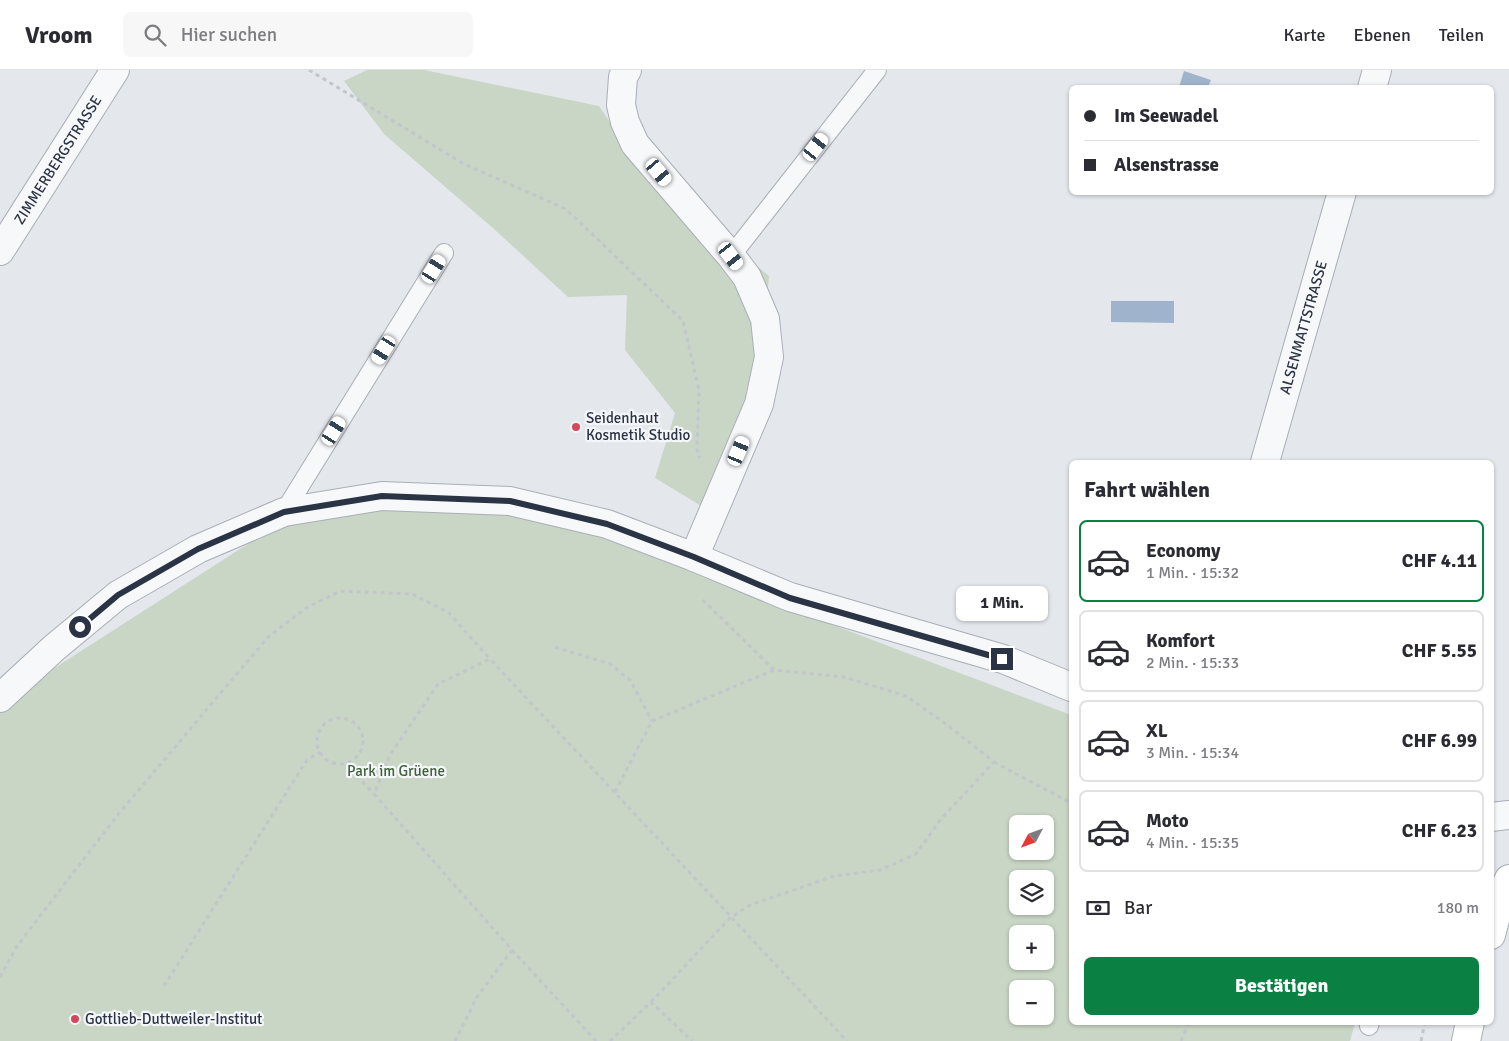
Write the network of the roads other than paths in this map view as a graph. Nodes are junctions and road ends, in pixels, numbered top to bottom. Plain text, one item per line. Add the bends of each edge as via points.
1 (115, 70) edge
2 (627, 70) edge
3 (877, 70) edge
4 (1377, 70) edge
5 (1373, 85) edge
6 (1341, 195) edge
7 (0, 251) edge
8 (444, 253) dead end
9 (731, 256) junction
10 (1266, 460) edge
11 (284, 512) junction
12 (694, 557) junction
13 (1069, 686) edge
14 (0, 698) edge
15 (1509, 815) edge
16 (1494, 817) edge
17 (1509, 879) edge
18 (1494, 923) edge
19 (1469, 1025) edge
20 (1466, 1041) edge

1 - 7 street, ZIMMERBERGSTRASSE
2 - 9 street via 623,77 620,105 635,144
3 - 9 lane
4 - 5 street
6 - 10 street, ALSENMATTSTRASSE
8 - 11 lane
9 - 12 street via 747,277 765,319 769,357 759,404
11 - 12 street via 382,496 510,501 607,524
11 - 14 street via 198,549 118,595
12 - 13 street via 790,598 1002,659
15 - 16 street
17 - 18 main road
19 - 20 main road

